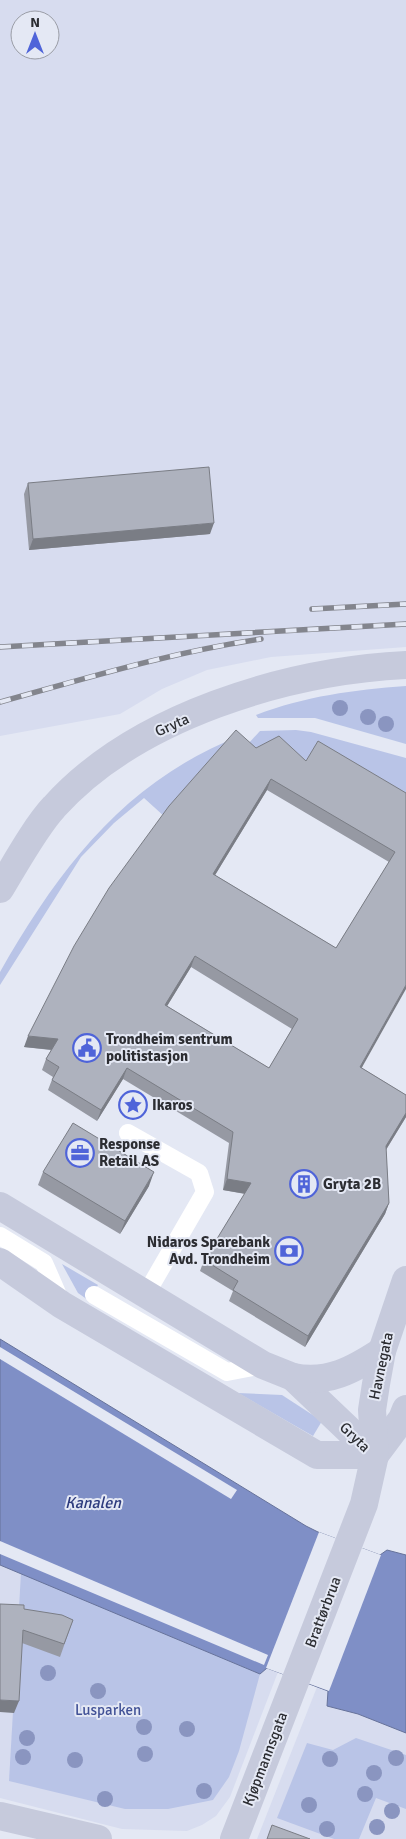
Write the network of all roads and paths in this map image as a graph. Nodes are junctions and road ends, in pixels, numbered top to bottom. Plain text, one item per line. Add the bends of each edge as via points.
1 (406, 665) edge
2 (0, 889) edge
3 (128, 1133) dead end
4 (0, 1206) edge
5 (0, 1236) edge
6 (0, 1262) edge
7 (406, 1280) edge
8 (146, 1294) junction
9 (94, 1295) dead end
10 (62, 1305) junction
11 (382, 1351) junction
12 (263, 1365) junction
13 (293, 1377) junction
14 (406, 1409) edge
15 (375, 1455) junction
16 (350, 1544) joint
17 (296, 1680) joint
18 (0, 1816) edge
19 (98, 1839) edge
20 (234, 1839) edge

1 - 2 main road, Gryta via 319,674 259,688 161,728 99,765 71,789 53,808
3 - 8 lane via 199,1173 205,1192
4 - 8 main road, Gryta
5 - 10 lane via 44,1263
6 - 10 main road, Gryta
7 - 11 main road, Havnegata
8 - 12 main road, Gryta
9 - 12 lane via 226,1372
10 - 15 main road, Gryta via 317,1455
11 - 13 main road via 336,1376 311,1380
11 - 15 main road, Havnegata via 372,1410
12 - 13 main road, Gryta
13 - 15 main road, Gryta
14 - 15 main road, Havnegata
15 - 16 main road, Havnegata via 364,1504
16 - 17 main road, Brattørbrua
17 - 20 main road, Kjøpmannsgata
18 - 19 main road

